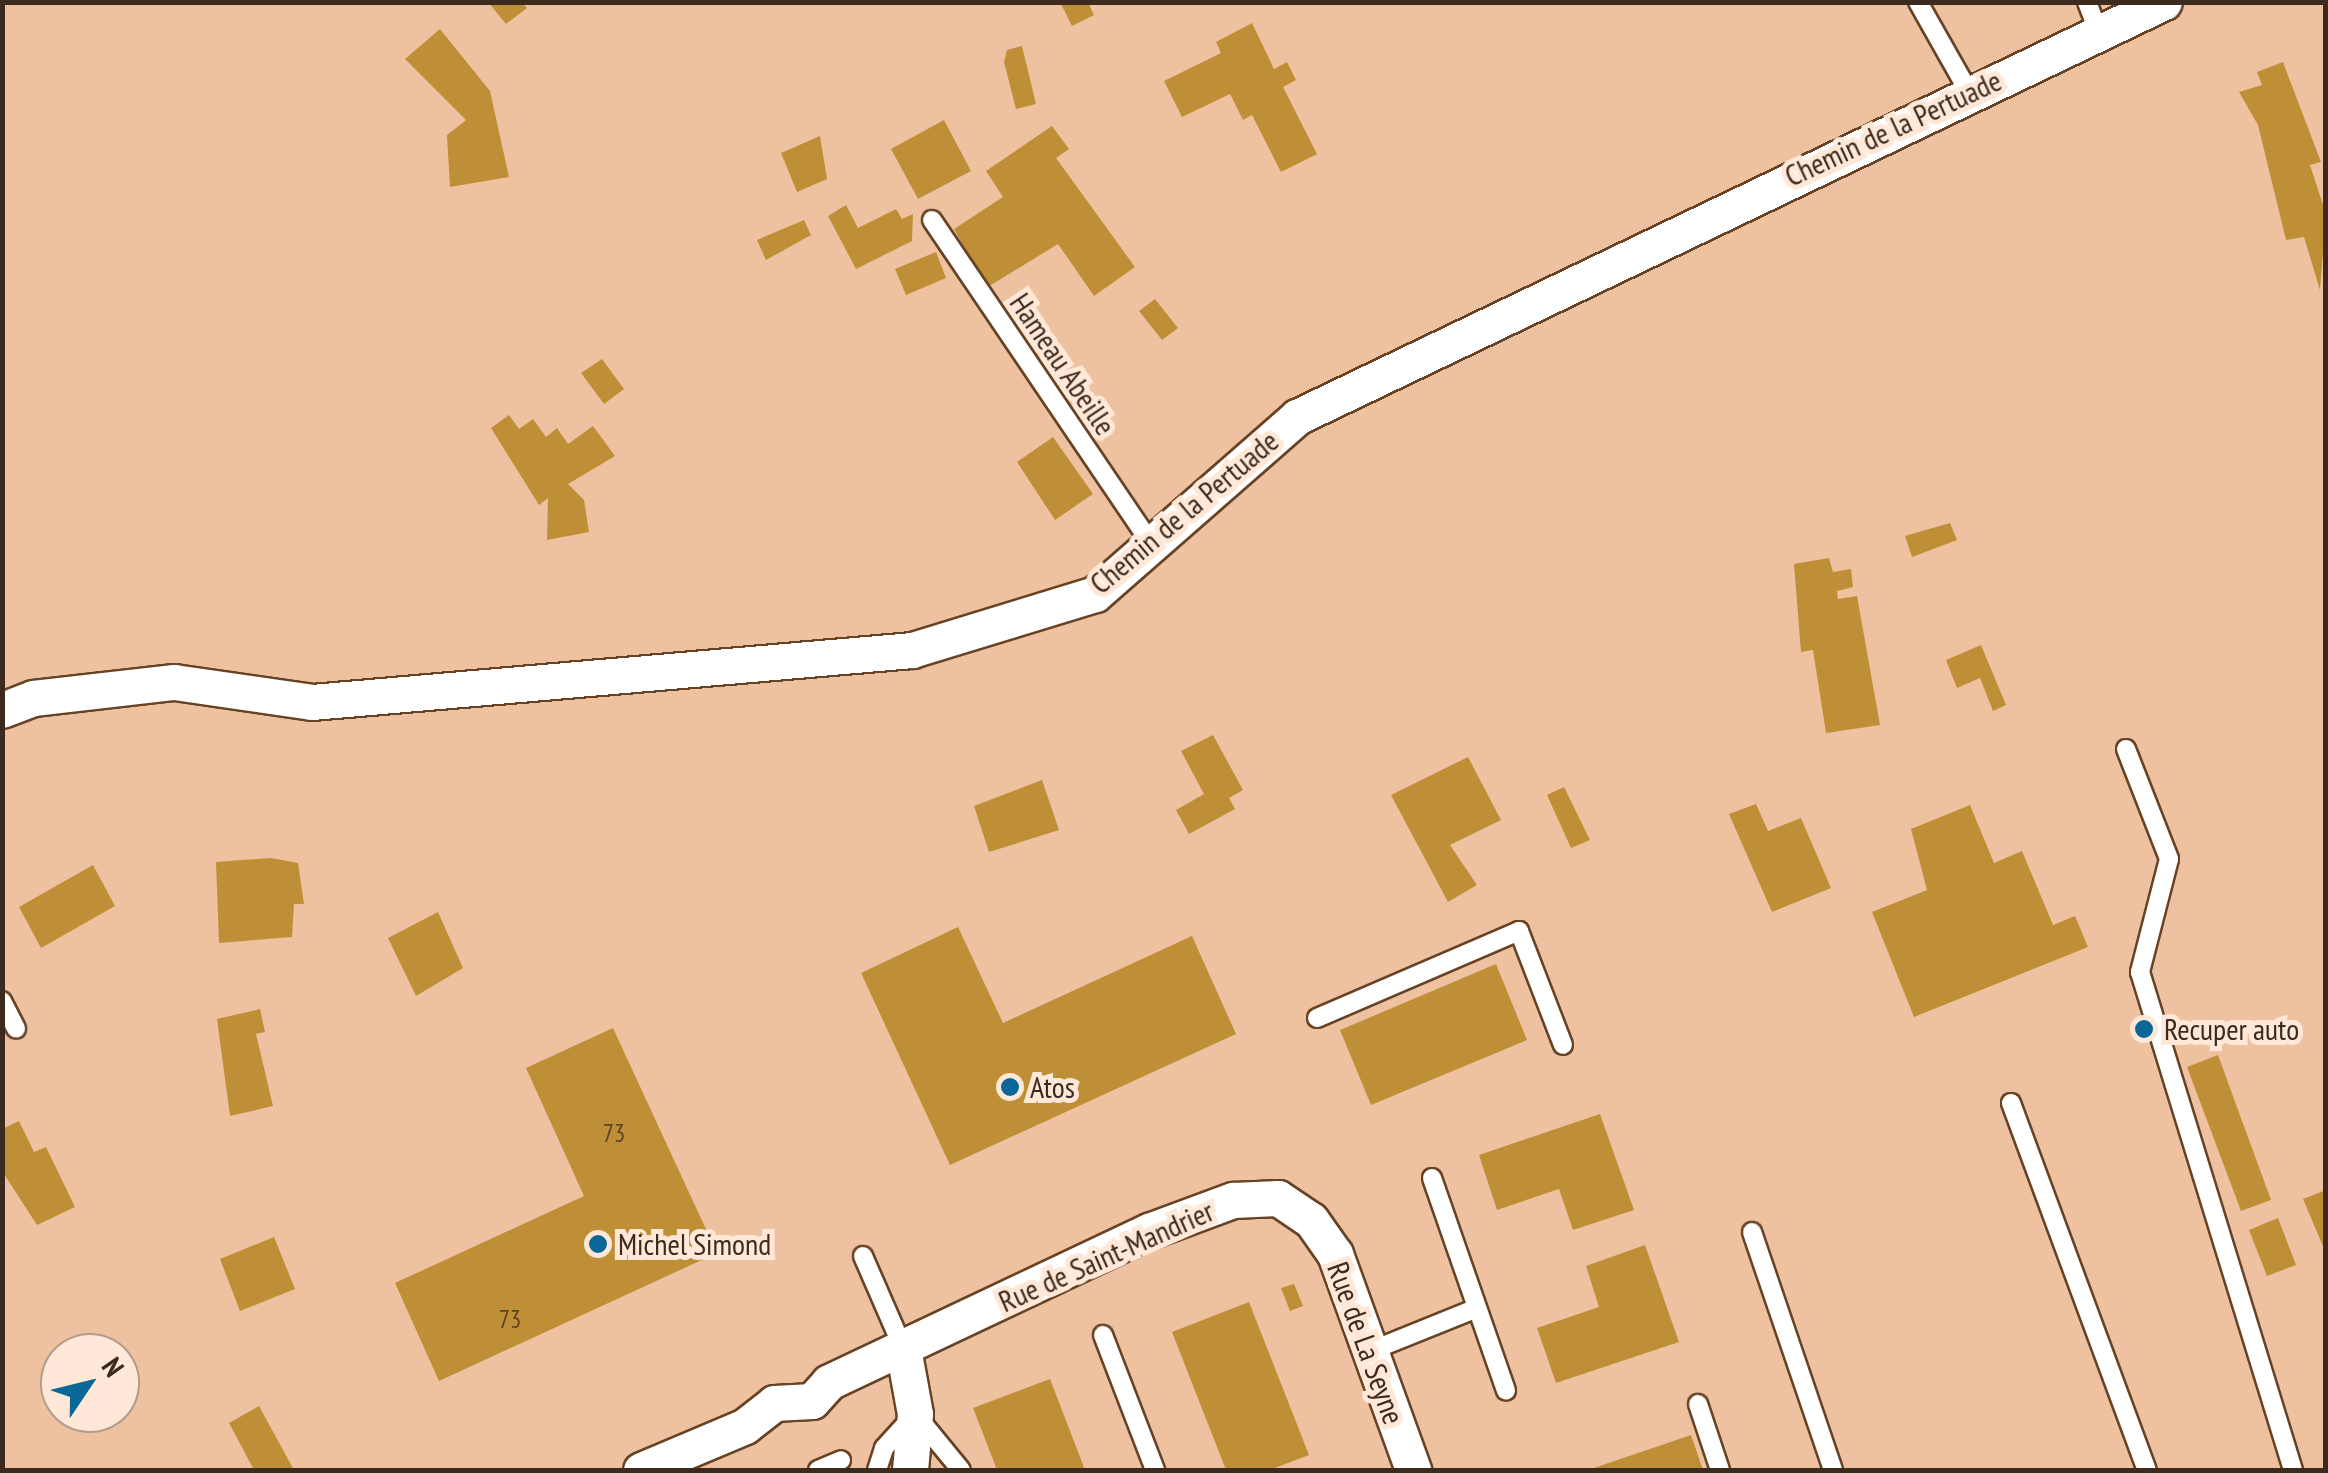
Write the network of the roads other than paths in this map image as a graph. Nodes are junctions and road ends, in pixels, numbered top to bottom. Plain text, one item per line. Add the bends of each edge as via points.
1 (1918, 2) edge
2 (2164, 2) edge
3 (2093, 18) edge
4 (1970, 92) junction
5 (932, 220) dead end
6 (1148, 540) junction
7 (2, 710) edge
8 (2126, 750) dead end
9 (2, 1000) edge
10 (1317, 1018) dead end
11 (16, 1029) dead end
12 (1564, 1045) dead end
13 (2011, 1103) dead end
14 (1432, 1178) dead end
15 (1311, 1220) joint
16 (1752, 1232) dead end
17 (863, 1256) dead end
18 (1477, 1308) junction
19 (1103, 1334) dead end
20 (902, 1348) junction
21 (1373, 1350) junction
22 (1506, 1391) dead end
23 (1698, 1404) dead end
24 (915, 1414) junction
25 (841, 1460) dead end
26 (641, 1470) edge
27 (818, 1470) edge
28 (877, 1470) edge
29 (910, 1470) edge
30 (960, 1470) edge
31 (1155, 1470) edge
32 (1413, 1470) edge
33 (1720, 1470) edge
34 (1833, 1470) edge
35 (2147, 1470) edge
36 (2293, 1470) edge

1 - 4 lane
2 - 3 street, Chemin de la Pertuade
3 - 4 street, Chemin de la Pertuade
4 - 6 street, Chemin de la Pertuade via 1296,417
5 - 6 lane, Hameau Abeille
6 - 7 street, Chemin de la Pertuade via 1095,594 912,650 312,702 174,682 33,698
8 - 36 lane via 2169,859 2140,972
9 - 11 lane
10 - 12 lane via 1519,932
13 - 35 lane
14 - 18 lane
15 - 20 street, Rue de Saint-Mandrier via 1278,1198 1233,1200
15 - 21 street, Rue de La Seyne
16 - 34 lane
17 - 20 lane
18 - 21 lane
18 - 22 lane
19 - 31 lane
20 - 24 street
20 - 26 street, Rue de Saint-Mandrier via 829,1382 812,1401 774,1403 745,1426
21 - 32 street, Rue de La Seyne
23 - 33 lane
24 - 28 lane via 884,1448
24 - 29 street
24 - 30 lane
25 - 27 lane

